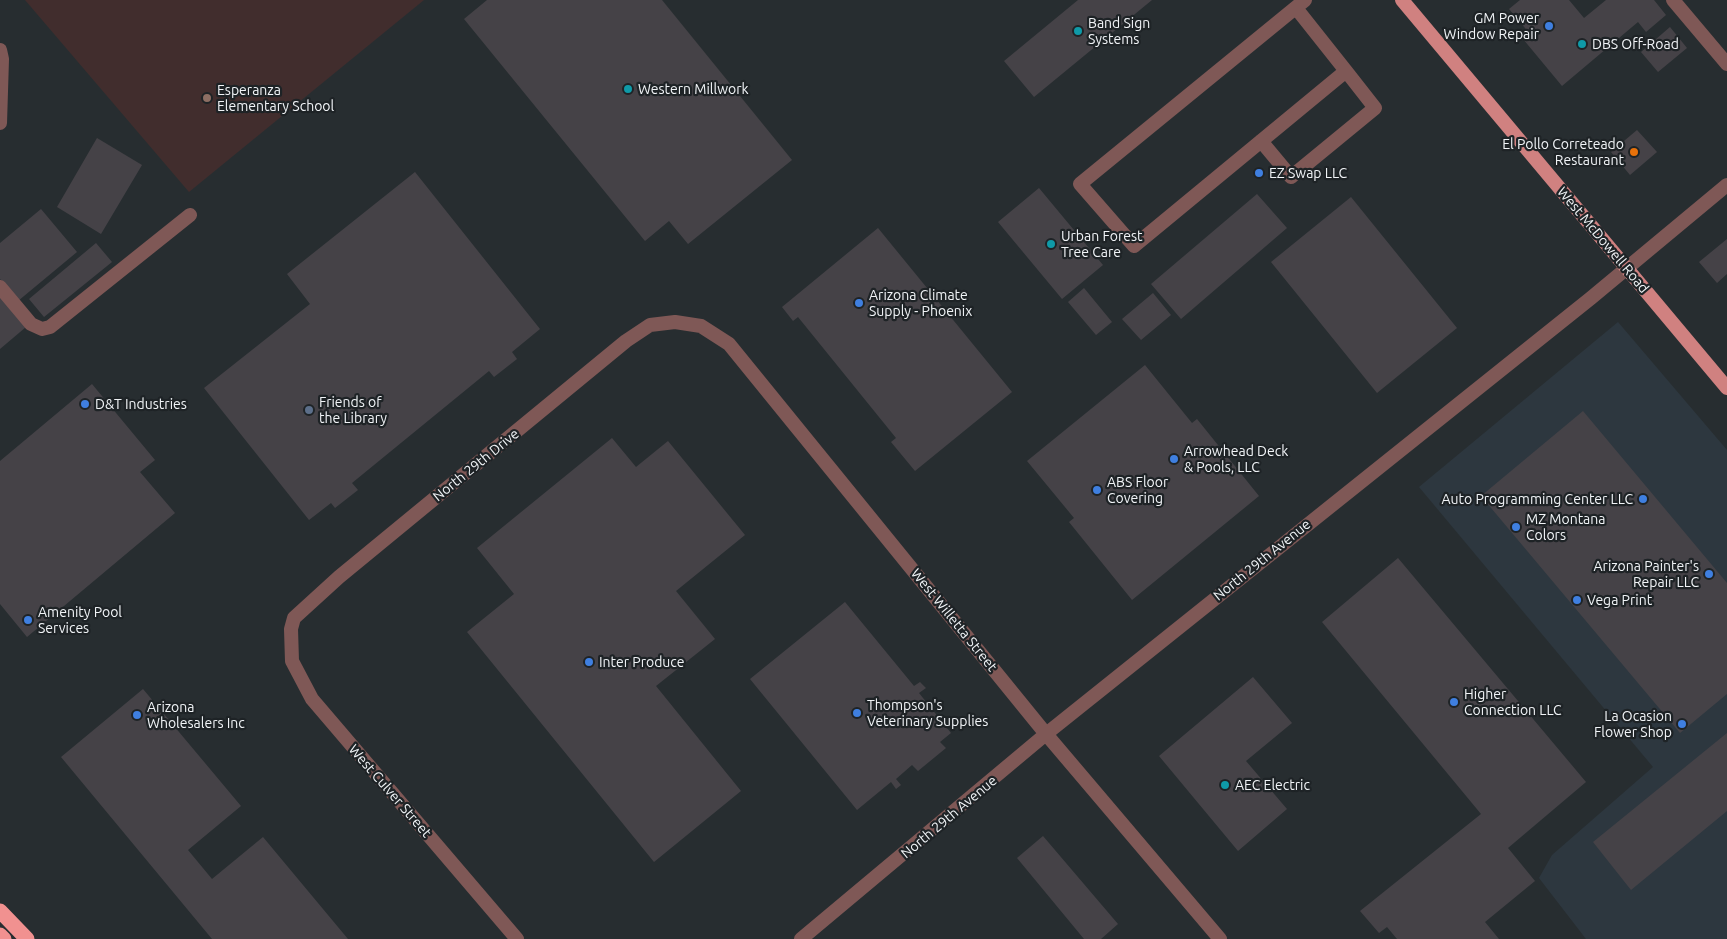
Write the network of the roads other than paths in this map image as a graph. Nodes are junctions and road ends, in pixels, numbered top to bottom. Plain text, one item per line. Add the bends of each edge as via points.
1 (1402, 0) edge
2 (1673, 0) edge
3 (1301, 4) edge
4 (0, 50) edge
5 (1727, 64) edge
6 (1346, 71) junction
7 (0, 123) edge
8 (1261, 141) junction
9 (1727, 185) edge
10 (190, 215) dead end
11 (1627, 268) junction
12 (0, 287) edge
13 (675, 322) joint
14 (1727, 388) edge
15 (291, 629) joint
16 (1046, 734) junction
17 (0, 911) edge
18 (0, 935) edge
19 (4, 939) edge
20 (27, 939) edge
21 (518, 939) edge
22 (801, 939) edge
23 (1220, 939) edge

1 - 11 main road, West McDowell Road
2 - 5 street
3 - 6 street
3 - 8 street via 1080,184 1134,246
4 - 7 street
6 - 8 street
6 - 8 street via 1375,108 1291,177
9 - 11 street, North 29th Avenue
10 - 12 street via 50,326 42,329 31,324
11 - 14 main road, West McDowell Road
11 - 16 street, North 29th Avenue
13 - 15 street, North 29th Drive via 650,325 626,341 339,577 294,618
13 - 16 street, West Willetta Street via 702,326 729,344
15 - 21 street, West Culver Street via 292,661 312,699
16 - 22 street, North 29th Avenue
16 - 23 street, West Willetta Street
17 - 20 highway
18 - 19 highway

